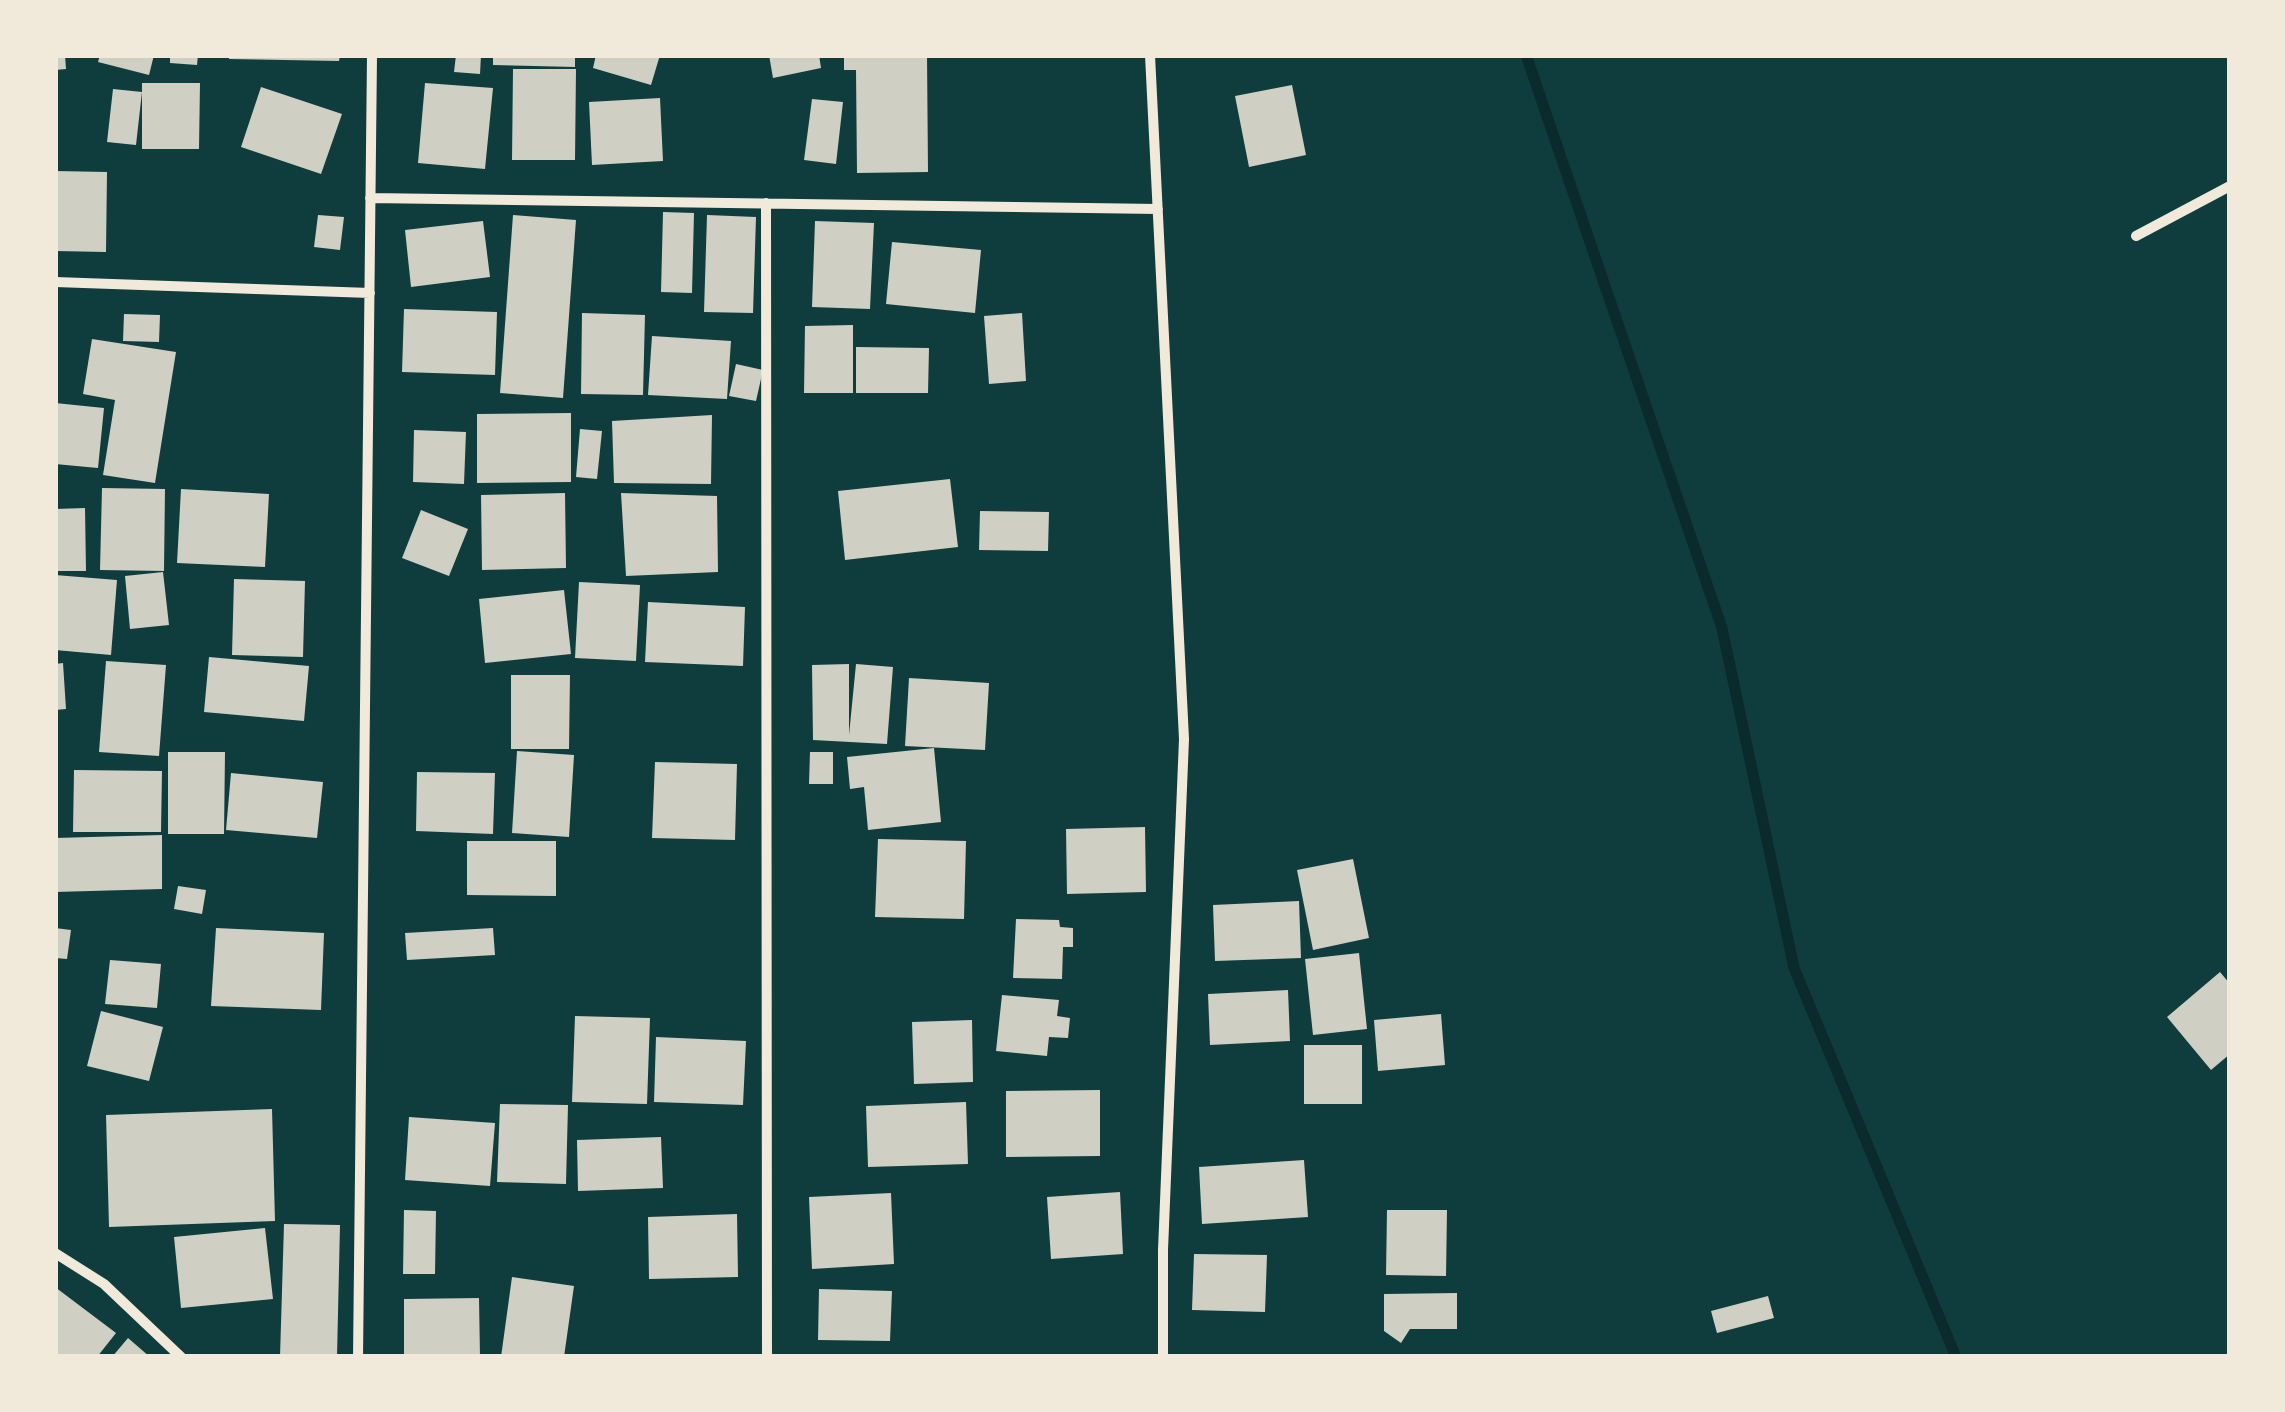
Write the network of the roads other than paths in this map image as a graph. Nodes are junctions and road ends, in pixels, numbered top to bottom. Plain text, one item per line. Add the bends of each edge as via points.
1 (372, 55) edge
2 (1150, 55) edge
3 (2230, 186) edge
4 (370, 198) junction
5 (766, 203) junction
6 (1158, 208) junction
7 (2136, 236) dead end
8 (55, 282) edge
9 (370, 293) junction
10 (55, 1253) edge
11 (181, 1357) edge
12 (358, 1357) edge
13 (767, 1357) edge
14 (1163, 1357) edge

1 - 4 street
2 - 6 street
3 - 7 street
4 - 5 street
4 - 9 street
5 - 6 street
5 - 13 street
6 - 14 street via 1184,739
8 - 9 street
9 - 12 street
10 - 11 street via 104,1284

